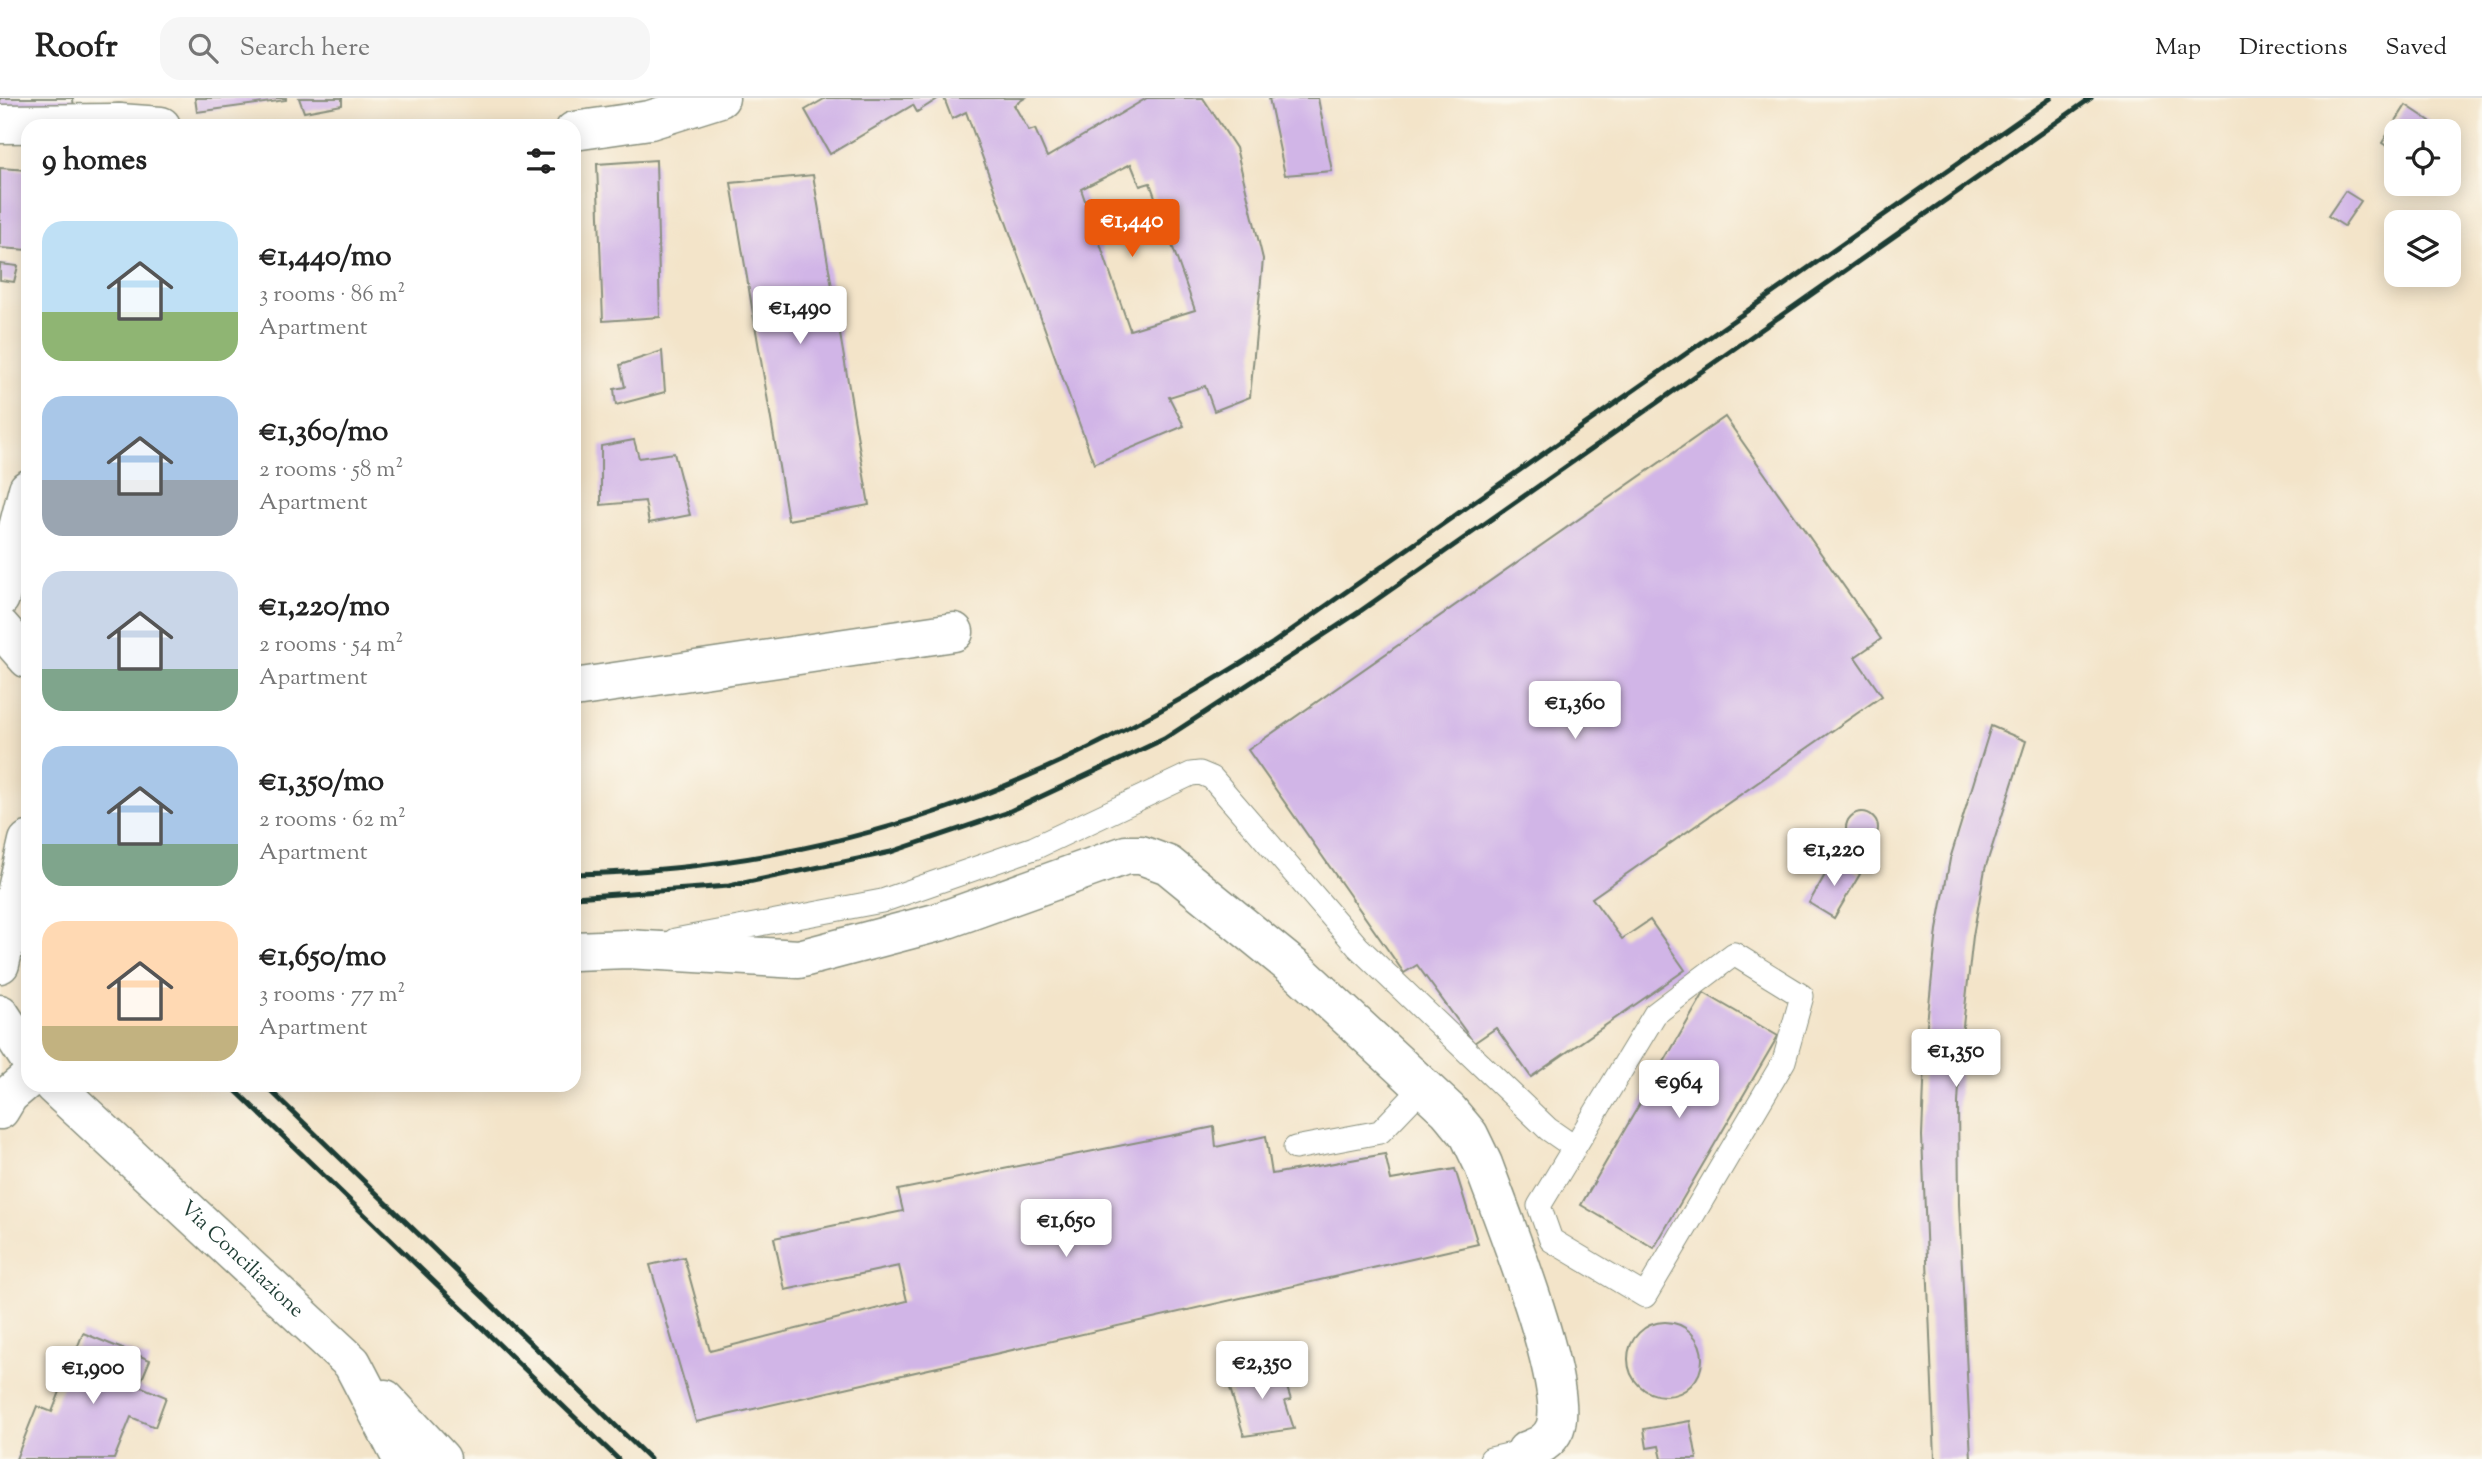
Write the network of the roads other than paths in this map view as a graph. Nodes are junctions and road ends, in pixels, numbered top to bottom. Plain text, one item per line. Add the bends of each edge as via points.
1 (720, 98) edge
2 (120, 116) edge
3 (75, 119) edge
4 (21, 123) edge
5 (0, 124) edge
6 (581, 130) edge
7 (21, 537) edge
8 (0, 598) edge
9 (0, 627) edge
10 (954, 632) dead end
11 (21, 651) edge
12 (581, 687) edge
13 (21, 876) edge
14 (627, 949) junction
15 (581, 951) edge
16 (0, 964) edge
17 (0, 1013) edge
18 (21, 1046) edge
19 (21, 1085) edge
20 (1424, 1086) junction
21 (60, 1092) edge
22 (0, 1110) edge
23 (1574, 1147) junction
24 (1294, 1148) dead end
25 (352, 1363) junction
26 (1508, 1455) edge
27 (402, 1459) edge
28 (441, 1459) edge

1 - 6 street via 650,120
2 - 3 street
4 - 5 street
7 - 8 street
9 - 11 street
10 - 12 street
13 - 16 street
14 - 15 street
14 - 20 street via 800,960 939,922 1100,863 1141,855 1168,865 1187,879 1298,971
14 - 23 lane via 882,901 1034,848 1200,773 1212,778 1359,947 1548,1129
17 - 18 street
19 - 22 street
20 - 24 lane via 1380,1132
20 - 26 street via 1469,1135 1483,1164 1553,1366 1558,1414 1549,1439
21 - 25 street, Via Conciliazione
23 - 23 lane via 1655,1014 1734,954 1801,996 1784,1061 1645,1296 1551,1241 1539,1206
25 - 27 street, Via Conciliazione
25 - 28 street

